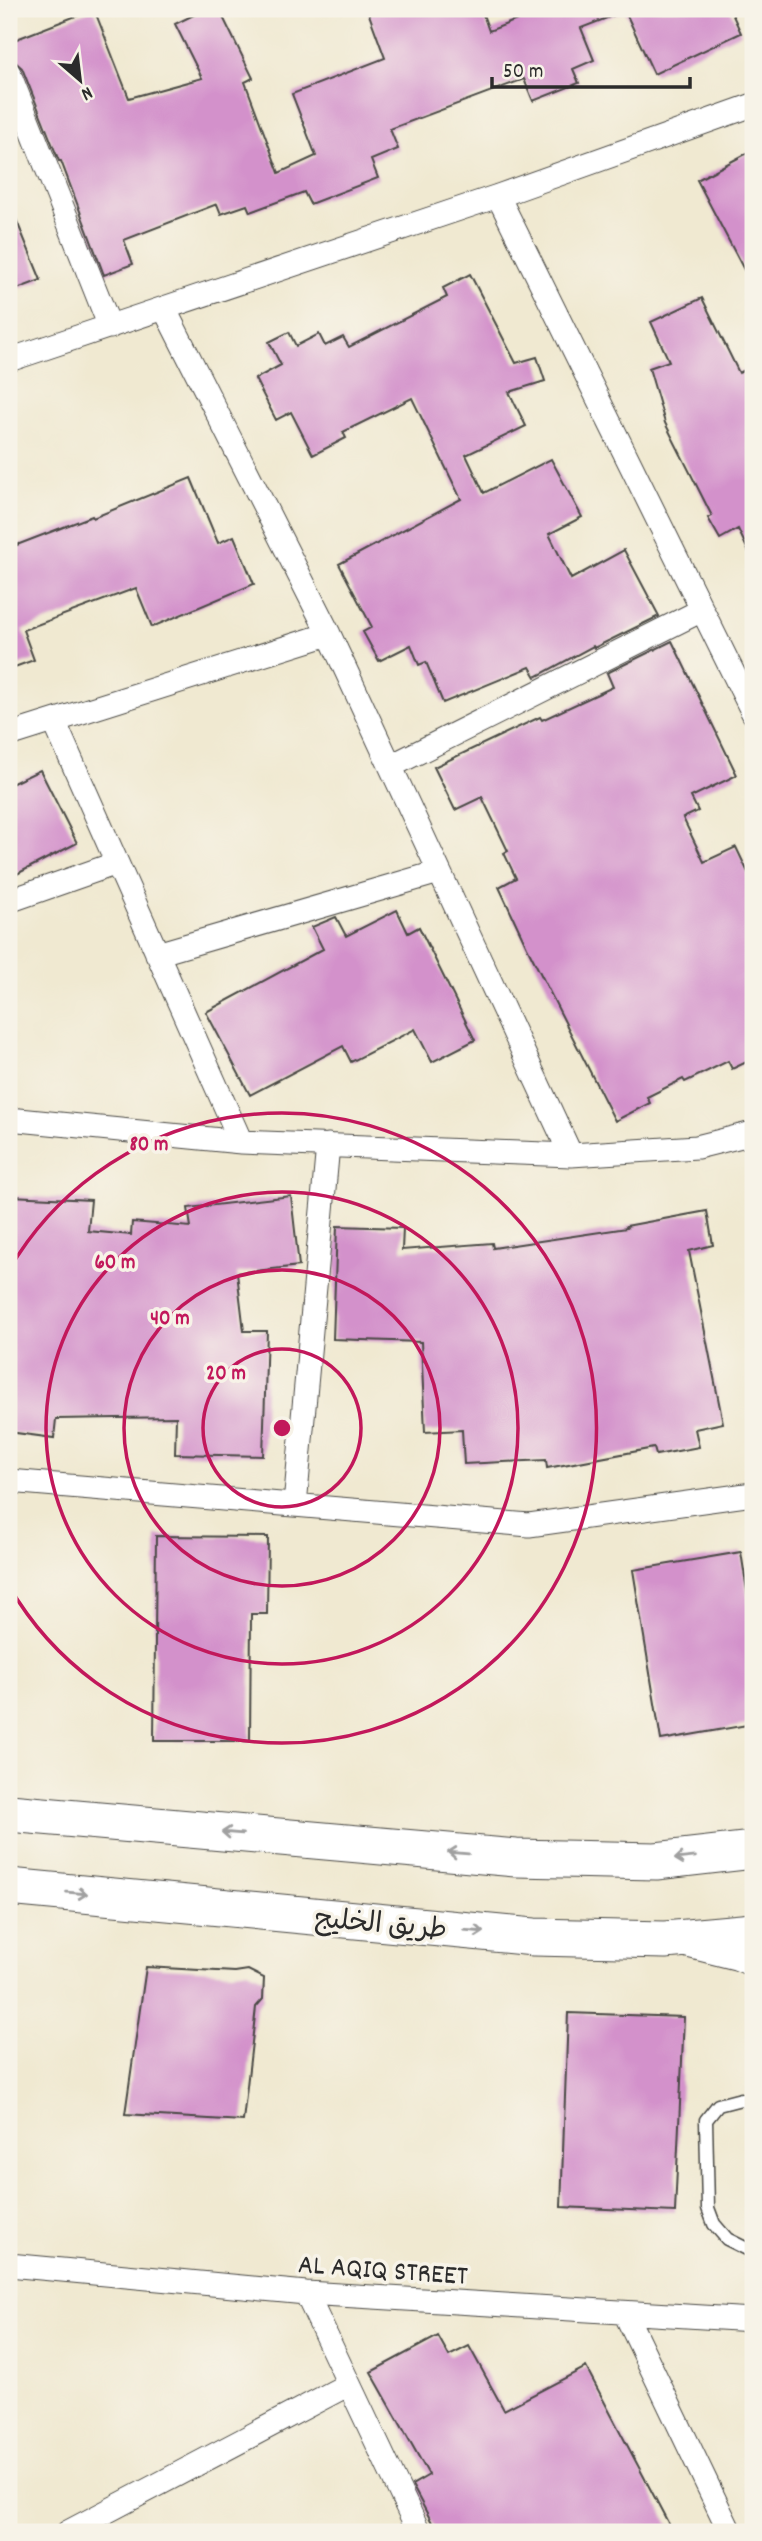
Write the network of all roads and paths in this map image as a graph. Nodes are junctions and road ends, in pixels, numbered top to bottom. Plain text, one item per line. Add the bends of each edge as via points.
1 (9, 74) edge
2 (753, 105) edge
3 (498, 196) junction
4 (164, 308) junction
5 (110, 327) junction
6 (9, 360) edge
7 (702, 610) junction
8 (329, 634) junction
9 (753, 713) edge
10 (54, 721) junction
11 (9, 735) edge
12 (391, 766) junction
13 (117, 863) junction
14 (439, 872) junction
15 (9, 901) edge
16 (157, 954) junction
17 (9, 1119) edge
18 (753, 1133) edge
19 (241, 1142) junction
20 (328, 1145) junction
21 (571, 1155) junction
22 (9, 1481) edge
23 (753, 1494) edge
24 (295, 1505) junction
25 (9, 1813) edge
26 (753, 1850) edge
27 (9, 1887) edge
28 (753, 1932) edge
29 (665, 1940) junction
30 (753, 1965) edge
31 (753, 2103) edge
32 (753, 2252) edge
33 (9, 2265) edge
34 (306, 2293) junction
35 (625, 2313) junction
36 (753, 2320) edge
37 (349, 2384) junction
38 (68, 2532) edge
39 (419, 2532) edge
40 (730, 2532) edge

1 - 5 street
2 - 3 street
3 - 4 street
3 - 7 street
4 - 5 street
4 - 8 street
5 - 6 street
7 - 9 street
7 - 12 street
8 - 10 street
8 - 12 street
10 - 11 street
10 - 13 street
12 - 14 street
13 - 15 street
13 - 16 street
14 - 16 street
14 - 21 street
16 - 19 street
17 - 19 street
18 - 21 street via 697,1147
19 - 20 street
20 - 21 street
20 - 24 street
22 - 24 street
23 - 24 street via 529,1525
26 -> 25 main road via 656,1861 516,1858
27 -> 29 main road, طريق الخليج via 534,1937
28 - 29 main road, طريق الخليج
29 - 30 street
31 - 32 lane via 741,2099 718,2105 706,2120 708,2208 727,2239
33 - 34 street, AL AQIQ STREET
34 - 35 street, AL AQIQ STREET
34 - 37 street
35 - 36 street, AL AQIQ STREET
35 - 40 street
37 - 38 street
37 - 39 street

